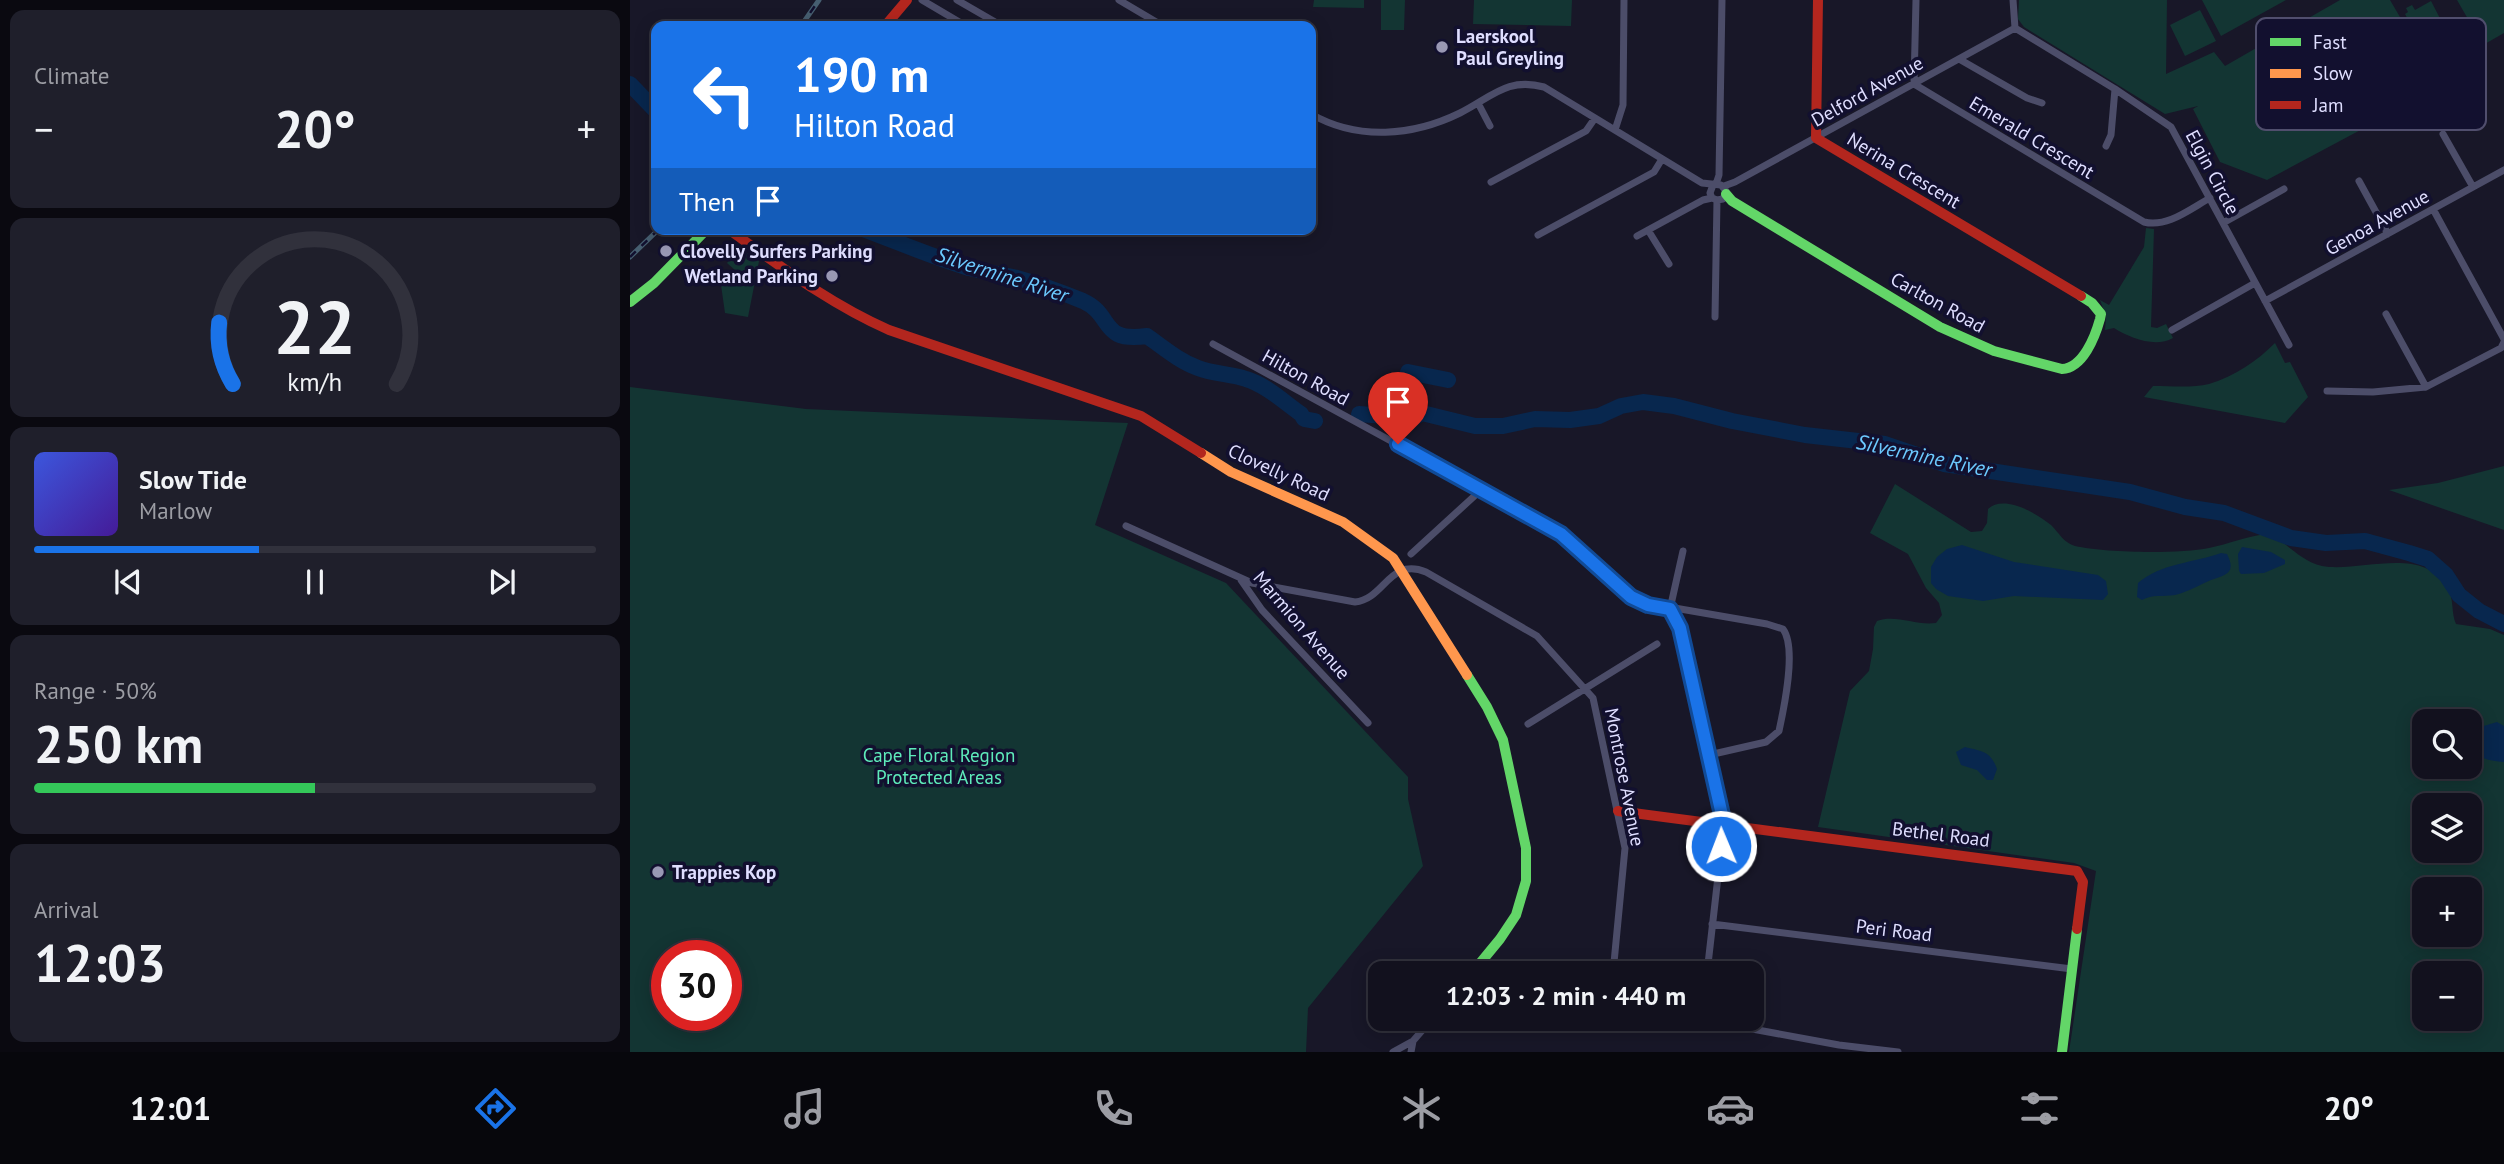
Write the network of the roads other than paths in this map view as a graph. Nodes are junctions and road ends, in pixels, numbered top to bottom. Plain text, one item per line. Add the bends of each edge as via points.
1 (907, 0) edge
2 (922, 0) edge
3 (957, 0) edge
4 (1119, 0) edge
5 (1624, 0) edge
6 (1722, 0) edge
7 (1818, 0) edge
8 (1916, 0) edge
9 (2013, 0) edge
10 (1133, 4) edge
11 (889, 21) edge
12 (958, 21) edge
13 (993, 21) edge
14 (1155, 21) edge
15 (2015, 28) junction
16 (1959, 59) junction
17 (1914, 84) junction
18 (2115, 89) junction
19 (1478, 103) junction
20 (2042, 103) dead end
21 (1316, 116) edge
22 (1595, 118) junction
23 (1490, 126) dead end
24 (1615, 130) junction
25 (2443, 134) dead end
26 (1816, 138) junction
27 (2106, 146) dead end
28 (1662, 159) junction
29 (2504, 170) edge
30 (2359, 181) dead end
31 (1491, 182) dead end
32 (2473, 187) junction
33 (2284, 189) dead end
34 (1719, 192) junction
35 (2210, 198) junction
36 (2433, 209) junction
37 (2223, 223) junction
38 (1648, 230) junction
39 (2388, 234) junction
40 (701, 235) edge
41 (737, 235) edge
42 (1538, 235) dead end
43 (1637, 236) dead end
44 (1669, 264) dead end
45 (2255, 283) junction
46 (2265, 301) junction
47 (630, 302) edge
48 (2092, 303) joint
49 (2386, 314) dead end
50 (1714, 317) dead end
51 (2501, 324) edge
52 (2172, 330) dead end
53 (2504, 340) edge
54 (1213, 344) dead end
55 (2289, 345) dead end
56 (2426, 387) junction
57 (2327, 391) dead end
58 (1481, 490) junction
59 (1126, 526) dead end
60 (1683, 551) dead end
61 (1411, 554) dead end
62 (1402, 570) junction
63 (1241, 579) junction
64 (1670, 609) junction
65 (1657, 644) dead end
66 (1587, 689) junction
67 (1368, 723) dead end
68 (1528, 724) dead end
69 (1709, 755) junction
70 (1618, 811) junction
71 (1724, 824) junction
72 (1713, 924) junction
73 (1482, 961) edge
74 (1614, 961) edge
75 (1708, 961) edge
76 (2072, 969) junction
77 (1422, 1031) edge
78 (1763, 1031) edge
79 (1413, 1041) junction
80 (1393, 1052) edge
81 (1411, 1052) edge
82 (1898, 1052) edge
83 (2062, 1052) edge

1 - 11 street
2 - 12 street
3 - 13 street
4 - 10 street
5 - 24 street via 1623,105
6 - 34 street
7 - 26 street, Nerina Crescent
8 - 17 street
9 - 15 street
10 - 14 street
15 - 16 street, Delford Avenue
15 - 18 street, Elgin Circle
16 - 17 street, Delford Avenue
16 - 20 street
17 - 26 street, Delford Avenue
17 - 35 street, Emerald Crescent via 2144,222 2165,222
18 - 27 street
18 - 35 street, Elgin Circle via 2171,127
19 - 21 street, Carlton Road via 1434,124 1385,133 1336,126
19 - 22 street, Carlton Road via 1527,82 1544,87
19 - 23 street
22 - 24 street, Carlton Road
22 - 31 street via 1586,131
24 - 28 street, Carlton Road
25 - 32 street
26 - 34 street, Delford Avenue
26 - 48 street, Nerina Crescent
28 - 34 street, Carlton Road
28 - 42 street via 1654,172
29 - 32 street, Genoa Avenue
30 - 39 street
32 - 36 street, Genoa Avenue
33 - 37 street
34 - 38 street, Delford Avenue
34 - 48 street, Carlton Road via 1933,323 2003,354 2070,368 2100,325 2101,314
34 - 50 street
35 - 37 street, Elgin Circle
36 - 39 street, Genoa Avenue
36 - 51 street
37 - 45 street, Elgin Circle
38 - 43 street, Delford Avenue
38 - 44 street
39 - 46 street, Genoa Avenue
40 - 47 street
41 - 62 street, Clovelly Road via 866,321 1149,420 1231,472 1343,522 1383,549
45 - 46 street, Elgin Circle
45 - 52 street
46 - 55 street, Elgin Circle
49 - 56 street
51 - 53 street
53 - 56 street via 2501,348
54 - 58 street, Hilton Road
56 - 57 street
58 - 61 street
58 - 64 street, Hilton Road via 1561,534 1631,597
59 - 63 street, Marmion Avenue
60 - 64 street
62 - 63 street via 1359,602
62 - 66 street, Montrose Avenue via 1426,572 1532,633
62 - 73 street, Clovelly Road via 1488,707 1503,740 1526,848 1526,881 1516,915
63 - 67 street, Marmion Avenue via 1262,610
64 - 69 street via 1680,628
64 - 69 street, Hilton Road via 1776,626 1788,638 1790,654 1779,732 1766,742
65 - 66 street
66 - 68 street
66 - 70 street, Montrose Avenue via 1594,700
69 - 71 street
70 - 71 street, Bethel Road
70 - 74 street, Montrose Avenue via 1625,856
71 - 72 street
71 - 76 street, Bethel Road via 2077,871 2083,882
72 - 75 street
72 - 76 street, Peri Road
76 - 83 street, Bethel Road
77 - 79 street
78 - 82 street
79 - 80 street
79 - 81 street

